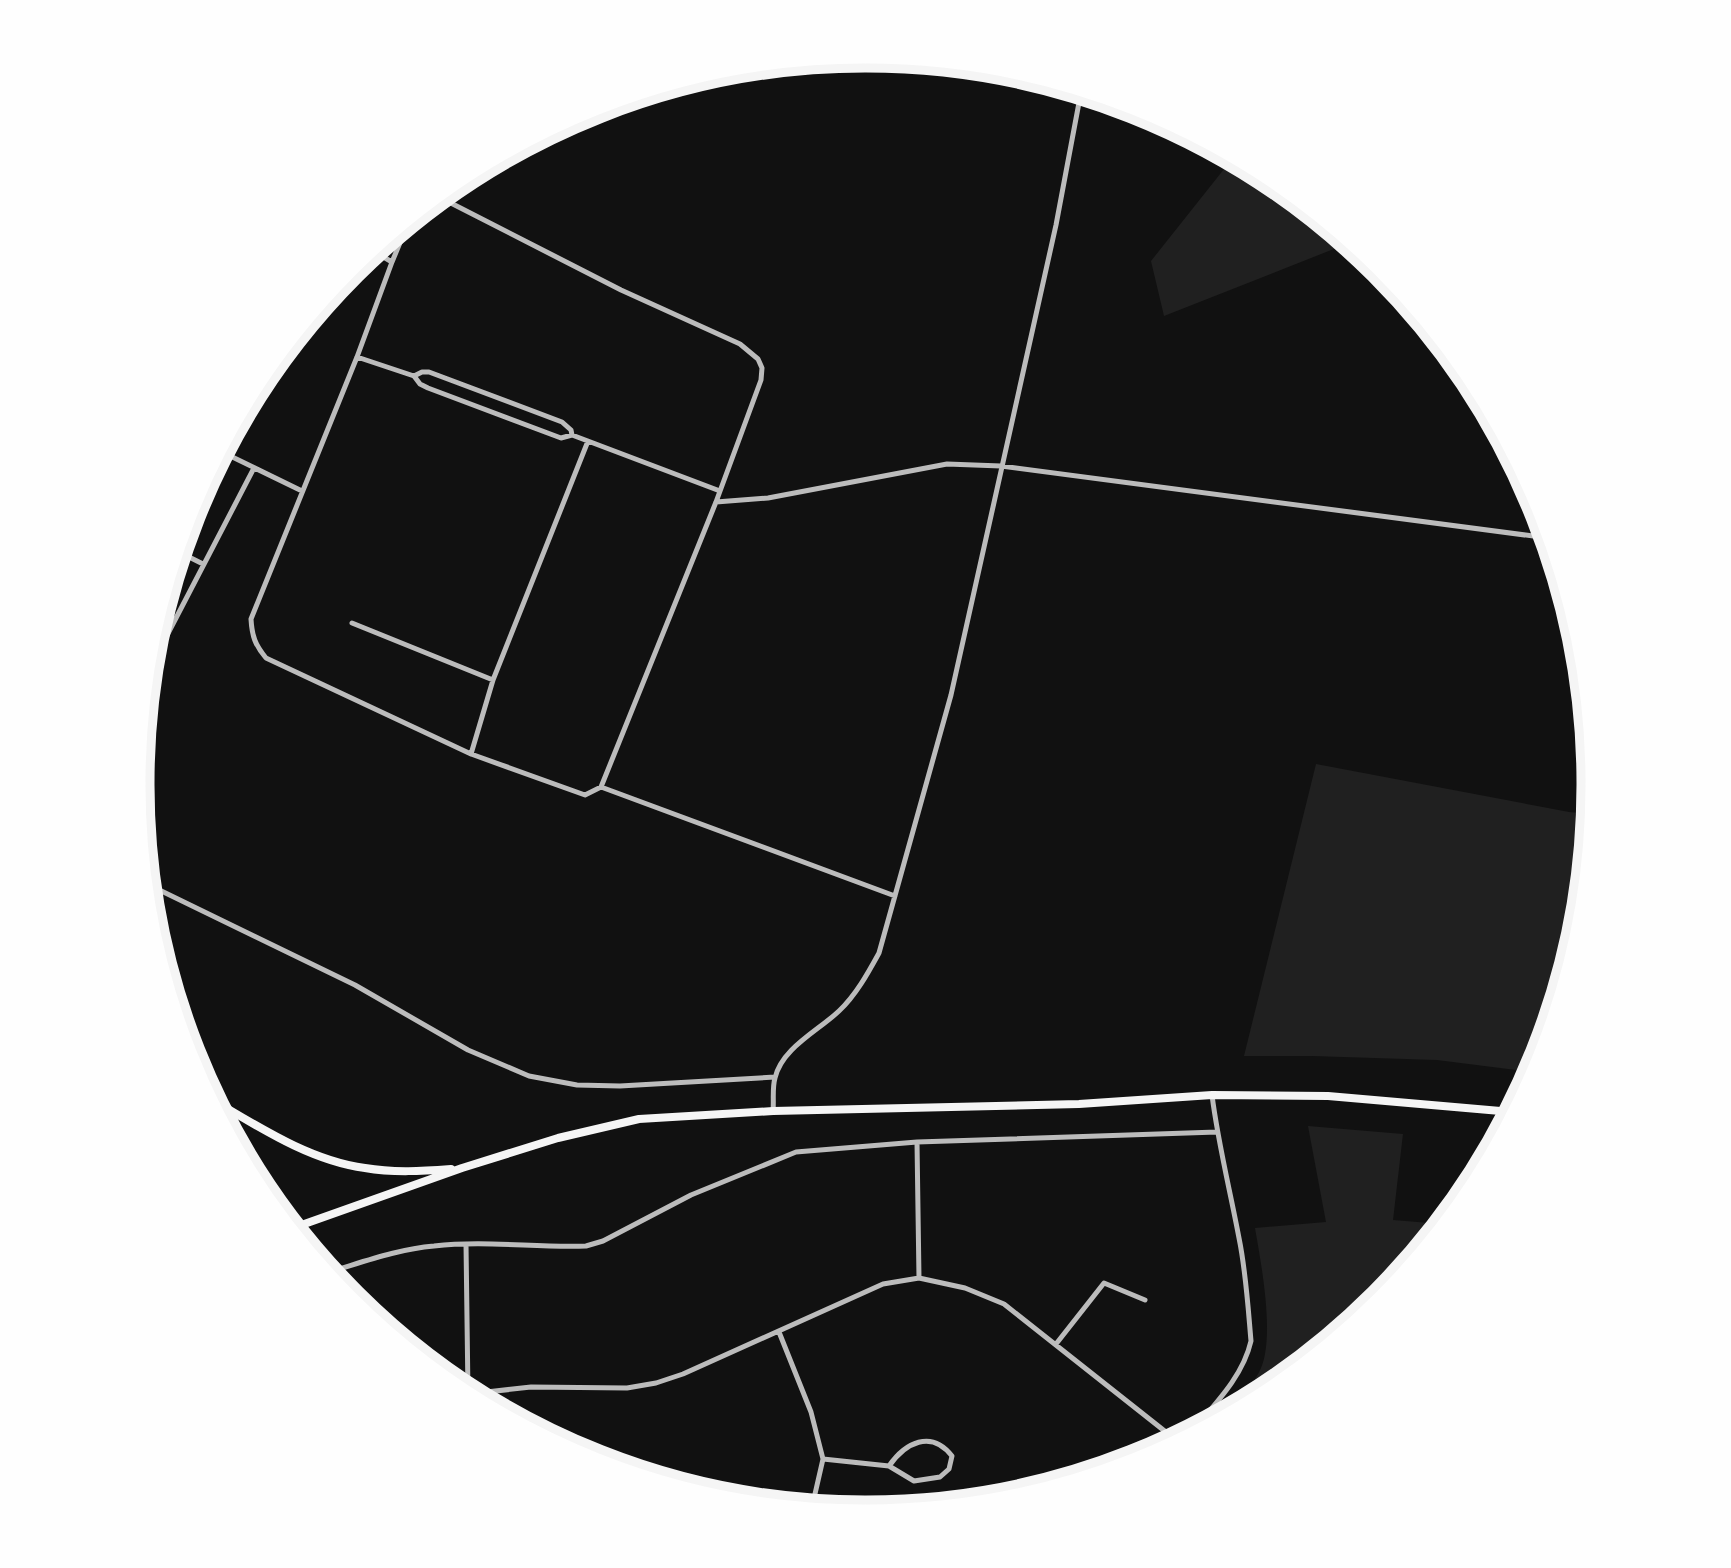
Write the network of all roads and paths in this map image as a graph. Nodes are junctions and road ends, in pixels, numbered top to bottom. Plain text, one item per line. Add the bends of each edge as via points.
1 (1079, 101) edge
2 (449, 202) edge
3 (401, 240) edge
4 (383, 257) edge
5 (392, 262) junction
6 (357, 358) junction
7 (414, 376) junction
8 (476, 390) junction
9 (472, 404) junction
10 (572, 435) junction
11 (588, 441) junction
12 (230, 456) edge
13 (1001, 466) junction
14 (254, 468) junction
15 (302, 491) junction
16 (720, 491) junction
17 (716, 502) junction
18 (1537, 537) edge
19 (187, 556) edge
20 (203, 564) junction
21 (352, 624) dead end
22 (168, 626) edge
23 (493, 680) junction
24 (471, 754) junction
25 (601, 788) junction
26 (158, 889) edge
27 (895, 896) junction
28 (775, 1077) junction
29 (1212, 1095) junction
30 (228, 1109) edge
31 (773, 1111) junction
32 (1502, 1111) edge
33 (1217, 1132) junction
34 (917, 1142) junction
35 (462, 1168) junction
36 (302, 1225) edge
37 (466, 1244) junction
38 (339, 1269) edge
39 (919, 1278) junction
40 (1145, 1300) dead end
41 (779, 1332) junction
42 (1056, 1344) junction
43 (469, 1379) edge
44 (488, 1391) edge
45 (1209, 1411) edge
46 (1167, 1433) edge
47 (822, 1459) junction
48 (888, 1466) junction
49 (814, 1498) edge

1 - 13 street
2 - 16 street via 621,290 740,344 758,359 761,380
3 - 5 street
4 - 5 street
5 - 6 street
6 - 7 street
6 - 15 street
7 - 8 street via 429,372
7 - 9 street via 428,388
8 - 9 street
8 - 10 street via 562,422
9 - 10 street via 561,438
10 - 11 street
11 - 16 street
11 - 23 street
12 - 14 street
13 - 17 street via 947,464 768,498
13 - 18 street
13 - 27 street via 951,695
14 - 15 street
14 - 20 street
15 - 24 street via 251,619 257,648 266,658
16 - 17 street
17 - 25 street
19 - 20 street
20 - 22 street
21 - 23 street
23 - 24 street
24 - 25 street via 585,795
25 - 27 street
26 - 28 street via 355,985 468,1050 529,1076 577,1085 620,1086
27 - 28 street via 880,953 862,983 786,1057
28 - 31 street
29 - 31 highway via 1079,1104
29 - 32 highway via 1328,1096
29 - 33 street
30 - 35 highway via 334,1161 398,1171
31 - 35 highway via 639,1119
33 - 34 street
33 - 45 street via 1240,1239 1251,1341 1233,1382
34 - 37 street via 796,1152 691,1195 586,1246
34 - 39 street
35 - 36 highway
37 - 38 street via 391,1254
37 - 43 street
39 - 41 street via 883,1284
39 - 42 street via 965,1288 1004,1304
40 - 42 street via 1104,1283
41 - 44 street via 656,1383 627,1388
41 - 47 street via 811,1412
42 - 46 street
47 - 48 street
47 - 49 street
48 - 48 street via 908,1446 921,1441 944,1446 952,1456 949,1469 926,1480 914,1480

